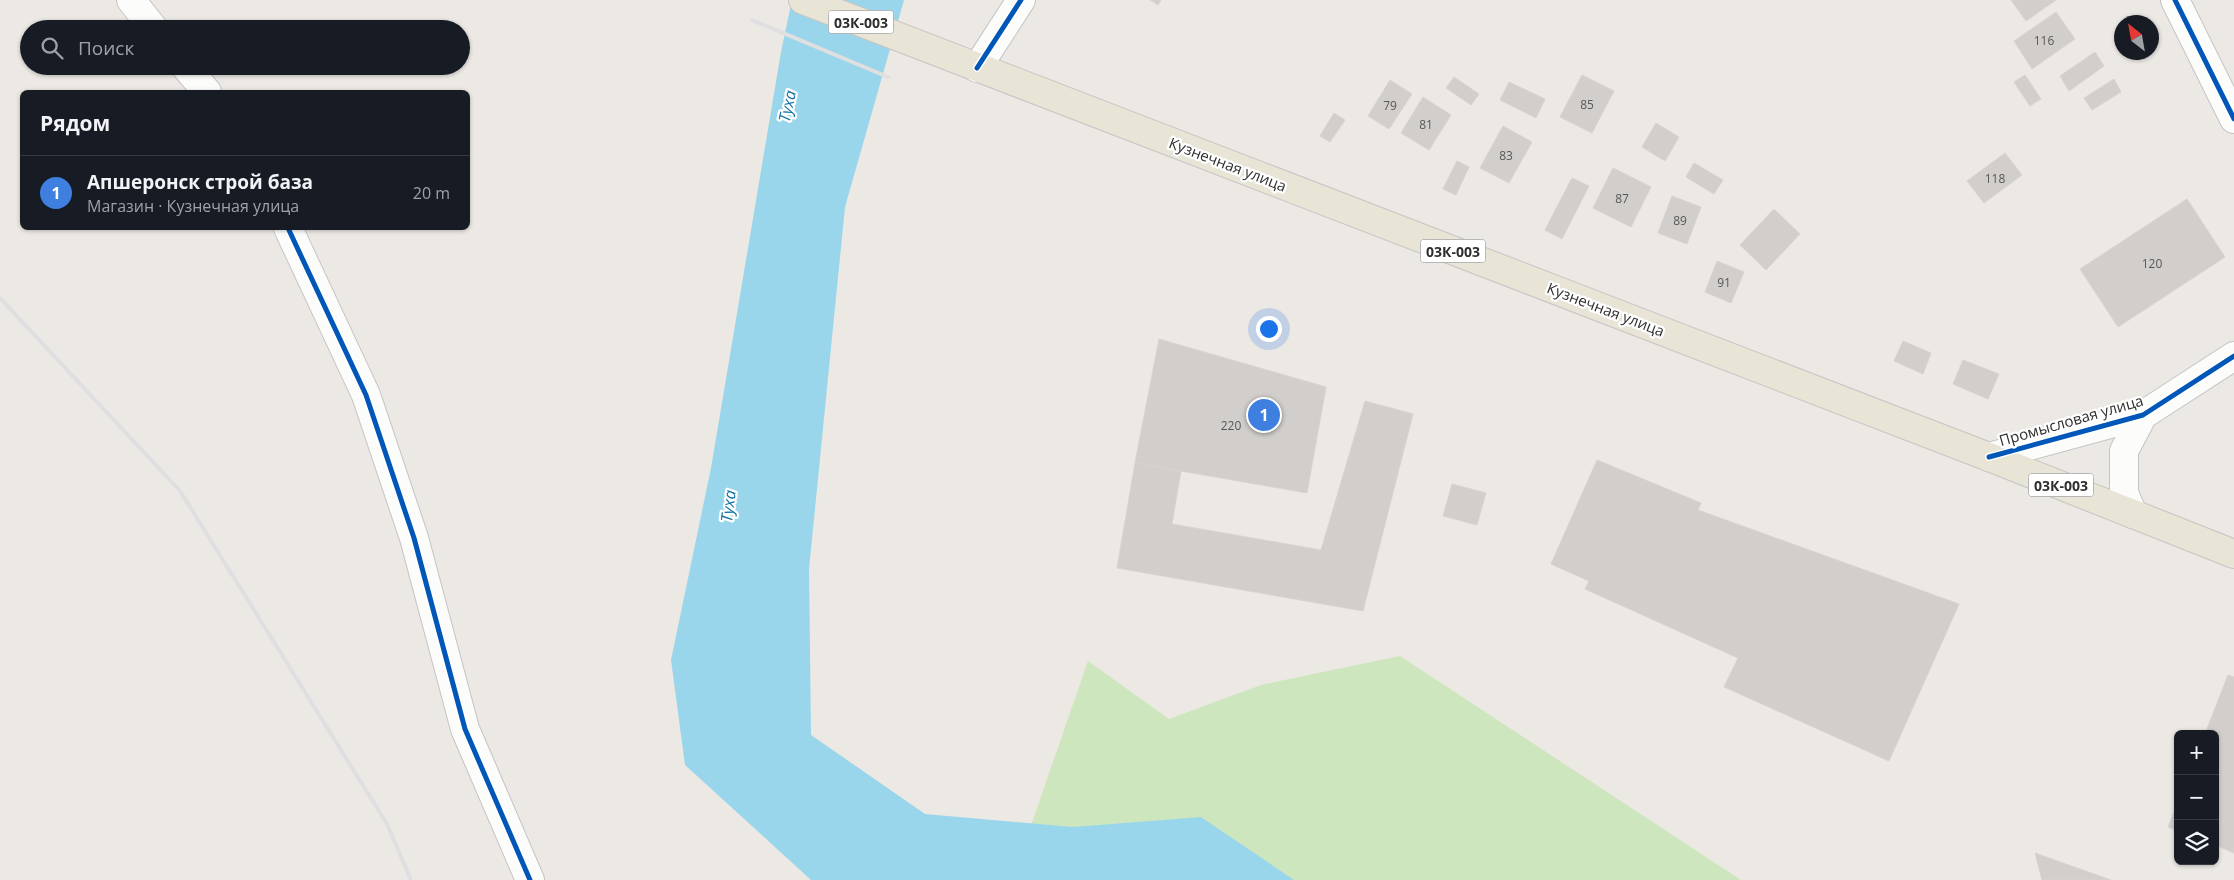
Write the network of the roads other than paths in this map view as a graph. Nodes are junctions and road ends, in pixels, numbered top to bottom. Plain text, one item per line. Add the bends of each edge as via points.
1 (131, 0) edge
2 (803, 0) edge
3 (1021, 0) edge
4 (2174, 0) edge
5 (147, 20) edge
6 (977, 68) junction
7 (193, 75) edge
8 (205, 90) edge
9 (2234, 119) edge
10 (289, 230) edge
11 (2234, 356) edge
12 (2143, 415) junction
13 (1990, 457) junction
14 (2133, 514) junction
15 (2234, 540) edge
16 (2205, 542) junction
17 (2234, 554) edge
18 (530, 880) edge

1 - 5 street
2 - 6 main road, Кузнечная улица / 03К-003
3 - 6 street
4 - 9 street
6 - 13 main road, Кузнечная улица / 03К-003
7 - 8 street
10 - 18 street via 366,395 414,538 465,729
11 - 12 street, Промысловая улица
12 - 13 street, Промысловая улица
12 - 14 street via 2124,451 2124,493
13 - 14 main road, Кузнечная улица / 03К-003
14 - 16 main road, Кузнечная улица / 03К-003
15 - 16 street
16 - 17 main road, Кузнечная улица / 03К-003

